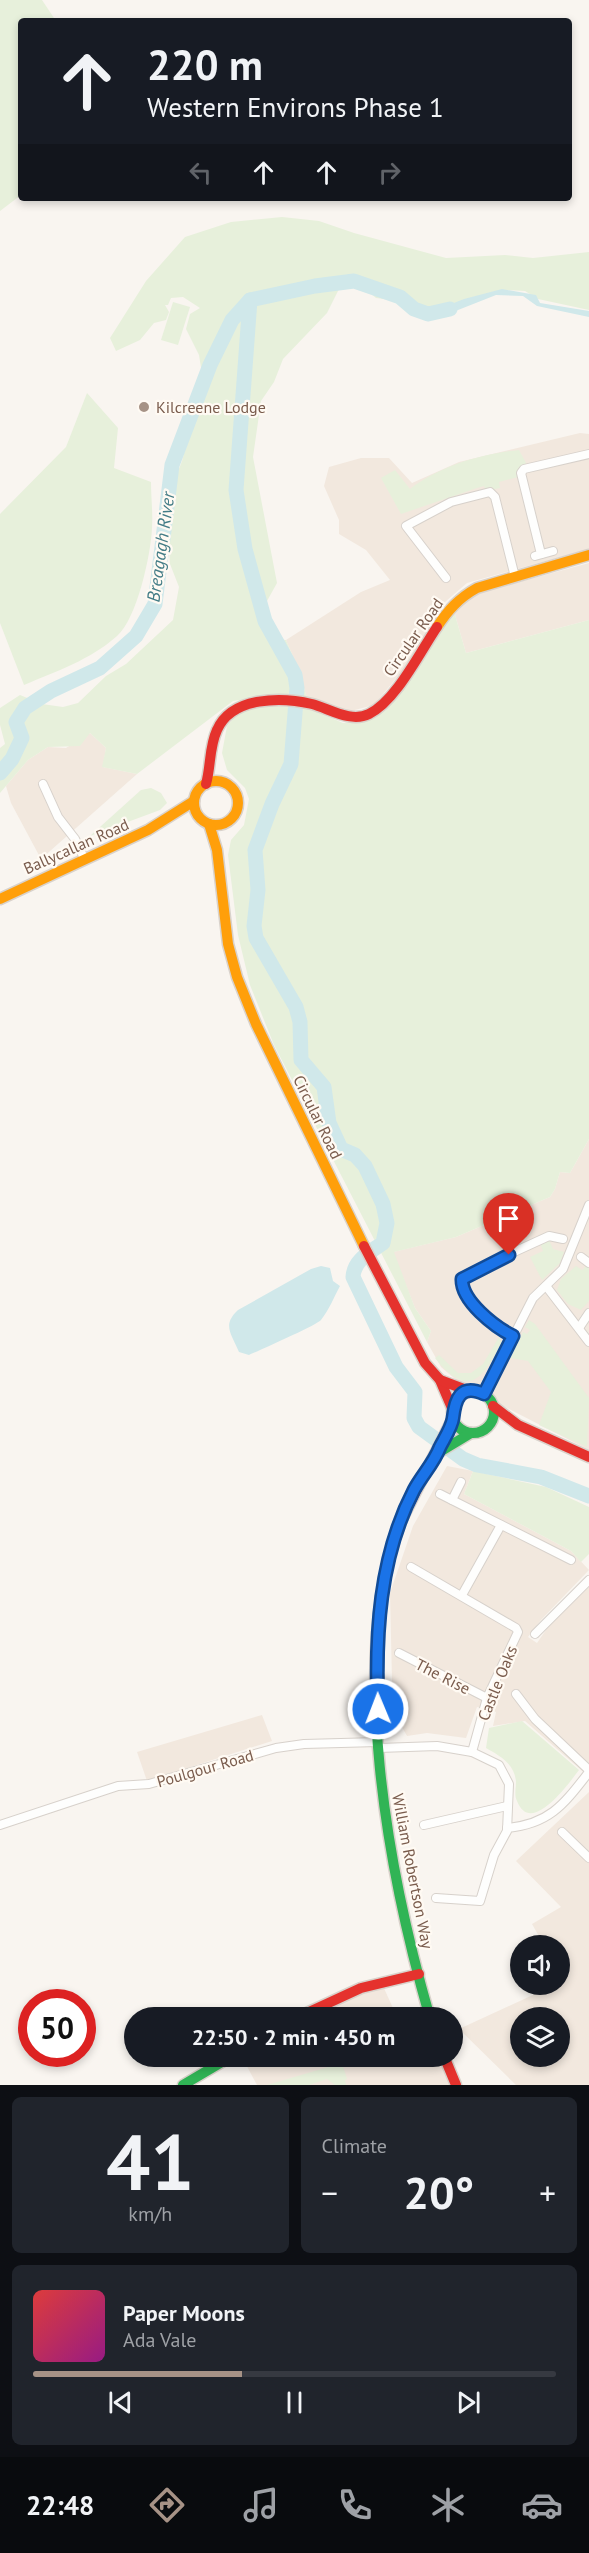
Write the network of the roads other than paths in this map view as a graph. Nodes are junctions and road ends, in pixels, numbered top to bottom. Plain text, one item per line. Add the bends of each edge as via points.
1 (589, 454) edge
2 (553, 551) dead end
3 (589, 555) edge
4 (515, 577) junction
5 (446, 578) dead end
6 (213, 740) junction
7 (43, 784) dead end
8 (206, 784) junction
9 (227, 784) junction
10 (194, 801) junction
11 (198, 815) junction
12 (230, 821) junction
13 (165, 822) junction
14 (209, 824) junction
15 (217, 850) junction
16 (84, 858) junction
17 (0, 899) edge
18 (589, 1205) edge
19 (563, 1239) dead end
20 (581, 1257) dead end
21 (589, 1263) edge
22 (546, 1286) junction
23 (589, 1313) edge
24 (579, 1328) junction
25 (513, 1336) junction
26 (589, 1342) edge
27 (440, 1380) junction
28 (469, 1391) junction
29 (484, 1394) junction
30 (493, 1406) junction
31 (452, 1413) junction
32 (518, 1425) junction
33 (485, 1428) junction
34 (471, 1433) junction
35 (439, 1451) junction
36 (589, 1457) edge
37 (461, 1482) dead end
38 (440, 1494) dead end
39 (452, 1500) junction
40 (501, 1525) junction
41 (571, 1560) dead end
42 (411, 1567) dead end
43 (589, 1580) edge
44 (462, 1595) junction
45 (535, 1634) dead end
46 (399, 1653) dead end
47 (516, 1694) dead end
48 (487, 1698) junction
49 (379, 1745) junction
50 (472, 1752) junction
51 (589, 1771) edge
52 (507, 1806) junction
53 (0, 1825) edge
54 (424, 1825) dead end
55 (507, 1828) junction
56 (562, 1832) dead end
57 (589, 1858) edge
58 (435, 1898) dead end
59 (419, 1974) junction
60 (320, 2007) edge
61 (427, 2007) edge
62 (213, 2067) edge
63 (449, 2067) edge
64 (183, 2085) edge
65 (456, 2085) edge

1 - 2 street via 521,472 538,555
3 - 4 main road, Circular Road
4 - 5 street via 495,497 490,492 451,502 406,526
4 - 6 main road, Circular Road via 477,588 454,602 389,698 372,713 346,717 306,703 254,702 231,712
6 - 8 main road, Circular Road
6 - 9 main road via 218,770
7 - 16 street
8 - 9 main road
8 - 10 main road, Circular Road
9 - 12 main road via 238,801
10 - 11 main road
10 - 13 main road, Ballycallan Road
11 - 13 main road, Ballycallan Road
11 - 14 main road
12 - 14 main road
12 - 15 main road
13 - 16 main road, Ballycallan Road
14 - 15 main road, Circular Road
15 - 27 main road, Circular Road via 225,925 237,977 256,1024 363,1246 425,1363
16 - 17 main road, Ballycallan Road
18 - 22 street via 563,1269
19 - 25 street via 549,1236 462,1279 463,1287 488,1321
20 - 21 street
22 - 24 street
22 - 25 street via 533,1298
23 - 24 street
24 - 26 street
25 - 29 street
27 - 28 main road
27 - 31 main road, Circular Road
28 - 29 main road
28 - 31 main road via 460,1395
29 - 30 main road
30 - 32 main road
30 - 33 main road via 492,1421
31 - 34 main road via 462,1430
31 - 35 main road, William Robertson Way
32 - 33 main road
32 - 36 main road
33 - 34 main road
34 - 35 main road
35 - 49 main road, William Robertson Way via 414,1491 393,1542 381,1592
37 - 39 street
38 - 39 street
39 - 40 street
40 - 41 street
40 - 44 street
42 - 44 street
43 - 45 street
44 - 48 street, Castle Oaks via 518,1629
46 - 48 street, The Rise
47 - 51 street via 535,1719
48 - 50 street, Castle Oaks
49 - 50 street via 437,1746
49 - 53 street, Poulgour Road via 304,1744 276,1748 149,1784 118,1786
49 - 59 main road, William Robertson Way via 384,1821
50 - 52 street via 491,1759 506,1775
51 - 55 street via 563,1805 544,1820
52 - 54 street
52 - 55 street
55 - 58 street via 480,1901
56 - 57 street
59 - 60 main road via 361,1988
59 - 61 main road, William Robertson Way
62 - 64 main road
63 - 65 main road

